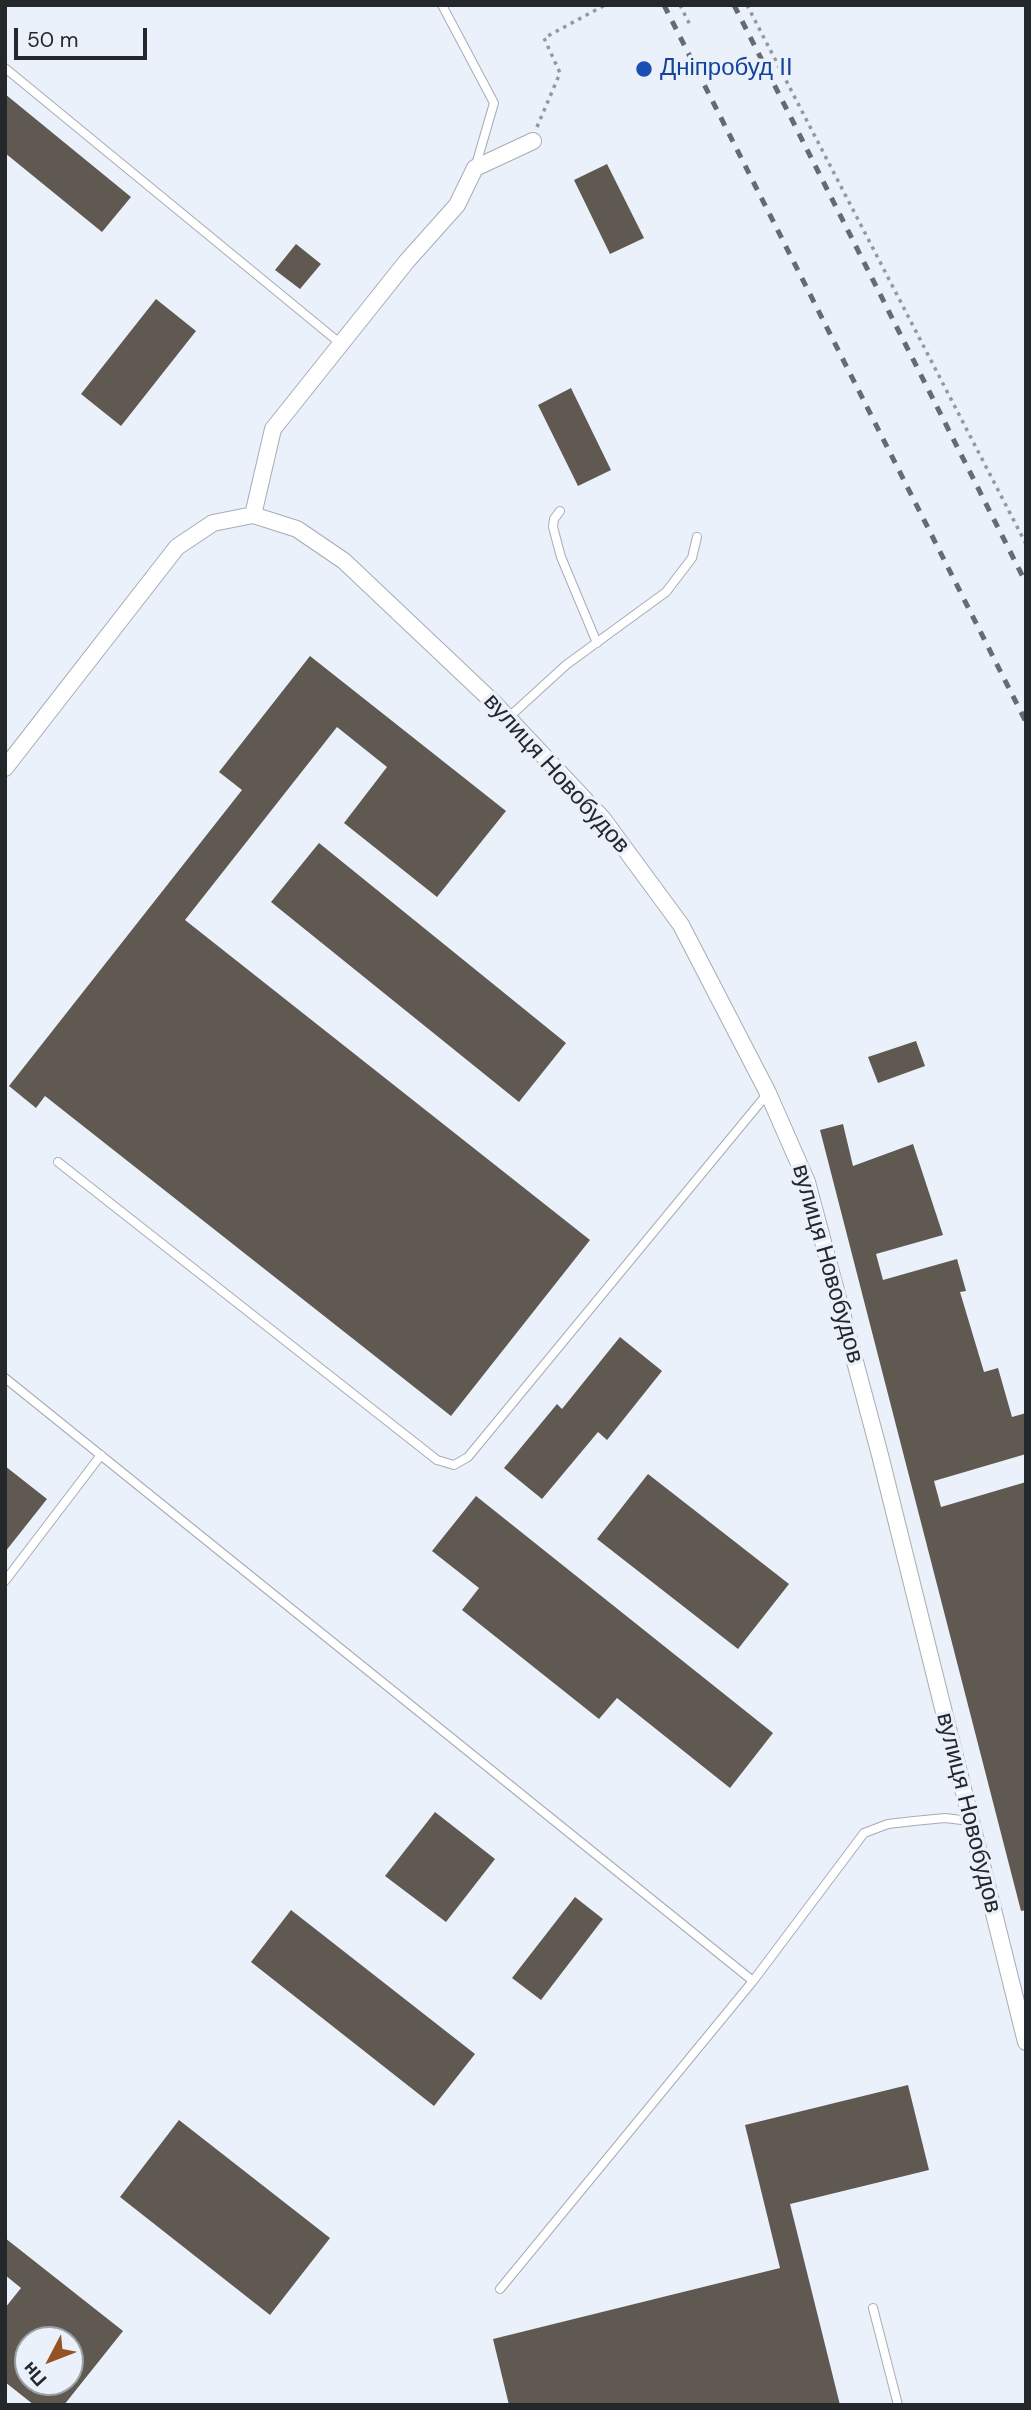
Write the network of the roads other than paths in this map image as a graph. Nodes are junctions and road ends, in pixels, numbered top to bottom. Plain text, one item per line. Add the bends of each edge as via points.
1 (442, 5) edge
2 (5, 68) edge
3 (533, 141) road end
4 (475, 168) junction
5 (341, 344) junction
6 (560, 511) dead end
7 (253, 515) junction
8 (697, 537) dead end
9 (597, 643) junction
10 (508, 718) junction
11 (5, 768) edge
12 (768, 1093) junction
13 (58, 1162) dead end
14 (5, 1378) edge
15 (101, 1455) junction
16 (5, 1581) edge
17 (970, 1821) junction
18 (753, 1981) junction
19 (1026, 2042) edge
20 (500, 2289) dead end
21 (873, 2308) dead end
22 (898, 2405) edge

1 - 4 lane via 494,103
2 - 5 lane
3 - 4 street
4 - 5 street via 457,205
5 - 7 street via 273,429
6 - 9 lane via 553,527 561,557
7 - 10 street, вулиця Новобудов via 297,529 344,561
7 - 11 street, вулиця Новобудов via 213,523 177,547
8 - 9 lane via 692,558 666,592
9 - 10 lane
10 - 12 street, вулиця Новобудов via 603,819 681,925
12 - 13 lane via 468,1457 454,1465 438,1461
12 - 17 street, вулиця Новобудов via 807,1182
14 - 15 lane
15 - 16 lane
15 - 18 lane
17 - 18 lane via 914,1821 864,1833
17 - 19 street, вулиця Новобудов
18 - 20 lane
21 - 22 lane

